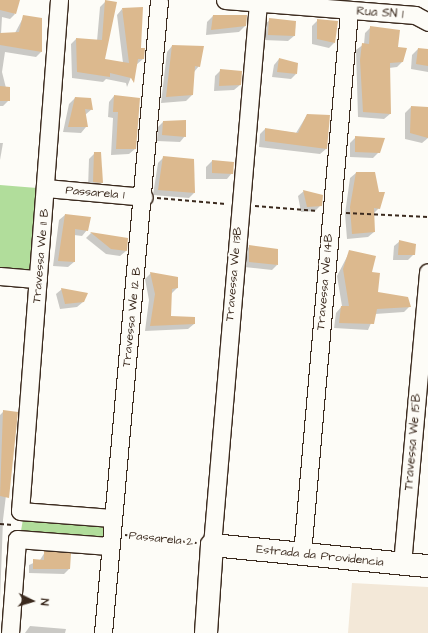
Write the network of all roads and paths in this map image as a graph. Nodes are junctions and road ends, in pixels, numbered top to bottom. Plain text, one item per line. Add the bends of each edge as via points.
1 (59, 0) edge
2 (159, 0) edge
3 (225, 0) edge
4 (302, 3) edge
5 (258, 4) junction
6 (353, 7) edge
7 (389, 7) edge
8 (421, 18) edge
9 (46, 188) junction
10 (144, 197) junction
11 (331, 212) junction
12 (428, 217) edge
13 (428, 272) edge
14 (0, 276) edge
15 (38, 278) junction
16 (0, 524) edge
17 (19, 525) junction
18 (110, 532) junction
19 (212, 545) junction
20 (302, 554) junction
21 (402, 564) junction
22 (428, 566) edge
23 (10, 633) edge
24 (102, 633) edge
25 (206, 633) edge

1 - 9 street, Travessa We 11 B
2 - 10 street, Travessa We 12 B
3 - 5 street, Rua SN 1
4 - 5 street, Rua SN 1
4 - 6 street, Rua SN 1
5 - 19 street, Travessa We 13B
6 - 7 street, Rua SN 1
6 - 11 street, Travessa We 14B
7 - 8 street, Rua SN 1
9 - 10 street, Passarela 1
9 - 15 street, Travessa We 11 B
10 - 18 street, Travessa We 12 B
11 - 12 path
11 - 20 street, Travessa We 14B
13 - 21 street, Travessa We 15B
14 - 15 street
15 - 17 street, Travessa We 11 B
16 - 17 path
17 - 18 street
17 - 18 street
17 - 23 street, Travessa We 11 B
18 - 19 path, Passarela 2
18 - 24 street, Travessa We 12 B
19 - 20 main road, Estrada da Providencia
19 - 25 main road, Travessa We 13B
20 - 21 main road, Estrada da Providencia
21 - 22 main road, Estrada da Providencia

